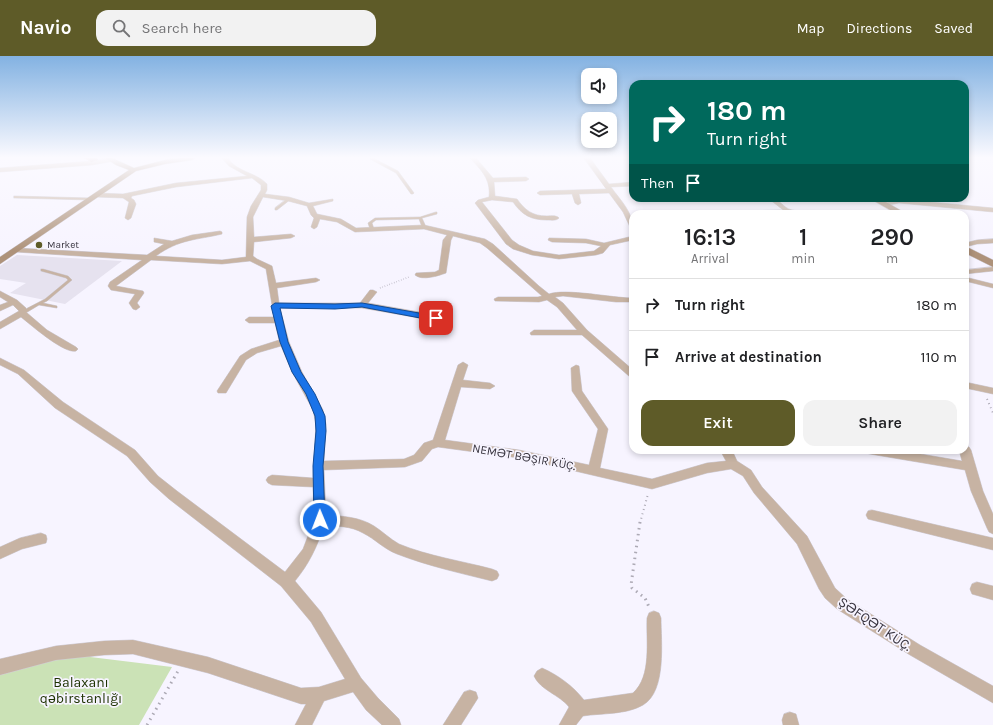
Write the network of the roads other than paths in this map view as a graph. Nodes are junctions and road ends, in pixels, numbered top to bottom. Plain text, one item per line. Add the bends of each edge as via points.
1 (106, 189) edge
2 (155, 189) edge
3 (264, 189) edge
4 (409, 189) edge
5 (492, 189) edge
6 (598, 189) edge
7 (609, 189) edge
8 (575, 192) junction
9 (412, 193) dead end
10 (540, 193) dead end
11 (262, 195) junction
12 (129, 196) junction
13 (15, 197) dead end
14 (94, 197) junction
15 (492, 198) junction
16 (289, 199) junction
17 (331, 200) dead end
18 (777, 202) edge
19 (880, 202) edge
20 (894, 202) edge
21 (909, 202) edge
22 (578, 203) dead end
23 (884, 204) junction
24 (308, 205) junction
25 (276, 209) dead end
26 (788, 210) edge
27 (895, 210) edge
28 (993, 210) edge
29 (436, 213) dead end
30 (629, 214) edge
31 (318, 217) junction
32 (128, 218) dead end
33 (420, 218) junction
34 (556, 218) dead end
35 (314, 227) dead end
36 (424, 227) junction
37 (372, 229) junction
38 (220, 233) dead end
39 (451, 233) junction
40 (291, 236) dead end
41 (629, 239) edge
42 (157, 240) dead end
43 (250, 240) junction
44 (552, 240) dead end
45 (993, 241) edge
46 (509, 242) junction
47 (172, 243) junction
48 (969, 244) edge
49 (605, 245) junction
50 (490, 246) junction
51 (16, 250) junction
52 (969, 251) edge
53 (149, 257) junction
54 (250, 259) junction
55 (1, 260) edge
56 (993, 264) edge
57 (993, 269) edge
58 (42, 270) dead end
59 (969, 272) edge
60 (419, 275) road end
61 (316, 280) dead end
62 (969, 280) edge
63 (273, 286) junction
64 (993, 286) edge
65 (373, 292) road end
66 (0, 293) edge
67 (548, 297) junction
68 (498, 299) dead end
69 (629, 300) edge
70 (14, 302) junction
71 (39, 304) junction
72 (362, 305) junction
73 (275, 306) junction
74 (56, 307) dead end
75 (136, 307) dead end
76 (0, 308) edge
77 (22, 314) junction
78 (436, 318) dead end
79 (249, 320) dead end
80 (279, 320) junction
81 (0, 326) edge
82 (584, 332) junction
83 (534, 333) dead end
84 (284, 342) junction
85 (73, 349) dead end
86 (0, 361) edge
87 (463, 365) dead end
88 (576, 368) dead end
89 (629, 371) edge
90 (457, 383) junction
91 (490, 386) dead end
92 (969, 386) edge
93 (988, 390) edge
94 (222, 391) dead end
95 (438, 443) junction
96 (728, 454) edge
97 (894, 454) edge
98 (966, 454) edge
99 (733, 464) junction
100 (318, 466) junction
101 (968, 466) junction
102 (594, 470) junction
103 (272, 480) dead end
104 (319, 483) junction
105 (872, 515) dead end
106 (320, 520) junction
107 (993, 528) edge
108 (40, 539) dead end
109 (993, 544) edge
110 (0, 552) edge
111 (492, 575) dead end
112 (286, 581) junction
113 (977, 589) dead end
114 (993, 593) edge
115 (654, 618) road end
116 (0, 667) edge
117 (542, 676) dead end
118 (356, 683) junction
119 (319, 695) junction
120 (993, 695) edge
121 (470, 698) dead end
122 (580, 708) junction
123 (303, 725) edge
124 (392, 725) edge
125 (451, 725) edge
126 (567, 725) edge

1 - 14 street
2 - 12 street
3 - 11 street
4 - 9 lane
5 - 15 street
6 - 8 street
7 - 30 street
8 - 10 street
8 - 22 street
11 - 16 street
11 - 43 street via 250,217
12 - 14 street
12 - 32 street via 126,198 133,204
13 - 14 lane
14 - 51 street
15 - 34 street via 516,200 524,211 535,217
15 - 46 street via 480,200 478,203
16 - 24 street
16 - 25 lane
17 - 24 street
18 - 26 street
19 - 23 street
20 - 23 street
21 - 28 street
23 - 27 street
24 - 31 street
29 - 33 lane
31 - 35 street
31 - 37 street via 339,220 355,230
33 - 36 lane
33 - 37 lane via 375,220 370,223
36 - 37 street
36 - 39 street
38 - 47 street
39 - 50 street via 478,239
39 - 60 street via 447,240 443,271
40 - 43 street
41 - 49 street
42 - 47 street
43 - 54 street
44 - 49 street via 586,241
45 - 48 street
46 - 49 street via 532,253 554,257 596,253
46 - 50 street
47 - 53 street
50 - 67 street
51 - 53 street
51 - 55 street
52 - 56 street
53 - 54 street via 222,262
53 - 75 street via 112,286 140,293 133,303
54 - 63 street via 269,268
57 - 59 street
58 - 71 lane via 70,280
61 - 63 street
62 - 64 street
63 - 73 street
65 - 72 street
66 - 70 street
67 - 68 street via 539,300
67 - 69 street via 556,294 577,294
67 - 82 street via 560,305
70 - 76 street
70 - 77 street via 22,308
71 - 74 lane
71 - 77 lane
72 - 73 street
72 - 78 street
73 - 80 street
77 - 81 street
77 - 85 street via 44,332
79 - 80 street
80 - 84 street
82 - 83 street
82 - 89 street
84 - 94 street via 254,351 242,358
84 - 100 street via 318,410 321,431
86 - 112 street via 21,372 59,405 131,453 154,479 173,495
87 - 90 street
88 - 102 street via 577,391 603,429
90 - 91 street
90 - 95 street
92 - 93 street
95 - 100 street via 428,446 418,458 405,463
95 - 102 street, NEMƏT BƏŞIR KÜÇ. via 519,454
96 - 99 street, ŞƏFQƏT KÜÇ.
97 - 101 street
98 - 101 street
99 - 102 street, NEMƏT BƏŞIR KÜÇ. via 707,468 652,484
99 - 120 street, ŞƏFQƏT KÜÇ. via 747,473 758,490 802,540 824,584 842,604
100 - 104 street
101 - 107 street
103 - 104 street
104 - 106 street
105 - 109 street
106 - 111 street via 342,520 356,524 368,529 393,547 414,555
106 - 112 street via 308,552
108 - 110 street
112 - 118 street via 316,617
113 - 114 street
115 - 122 street via 653,672 646,693 637,700
116 - 119 street via 56,653 133,647 208,665 300,696
117 - 122 street via 570,695
118 - 119 street
118 - 124 street
119 - 123 street
121 - 125 street
122 - 126 street via 574,712

